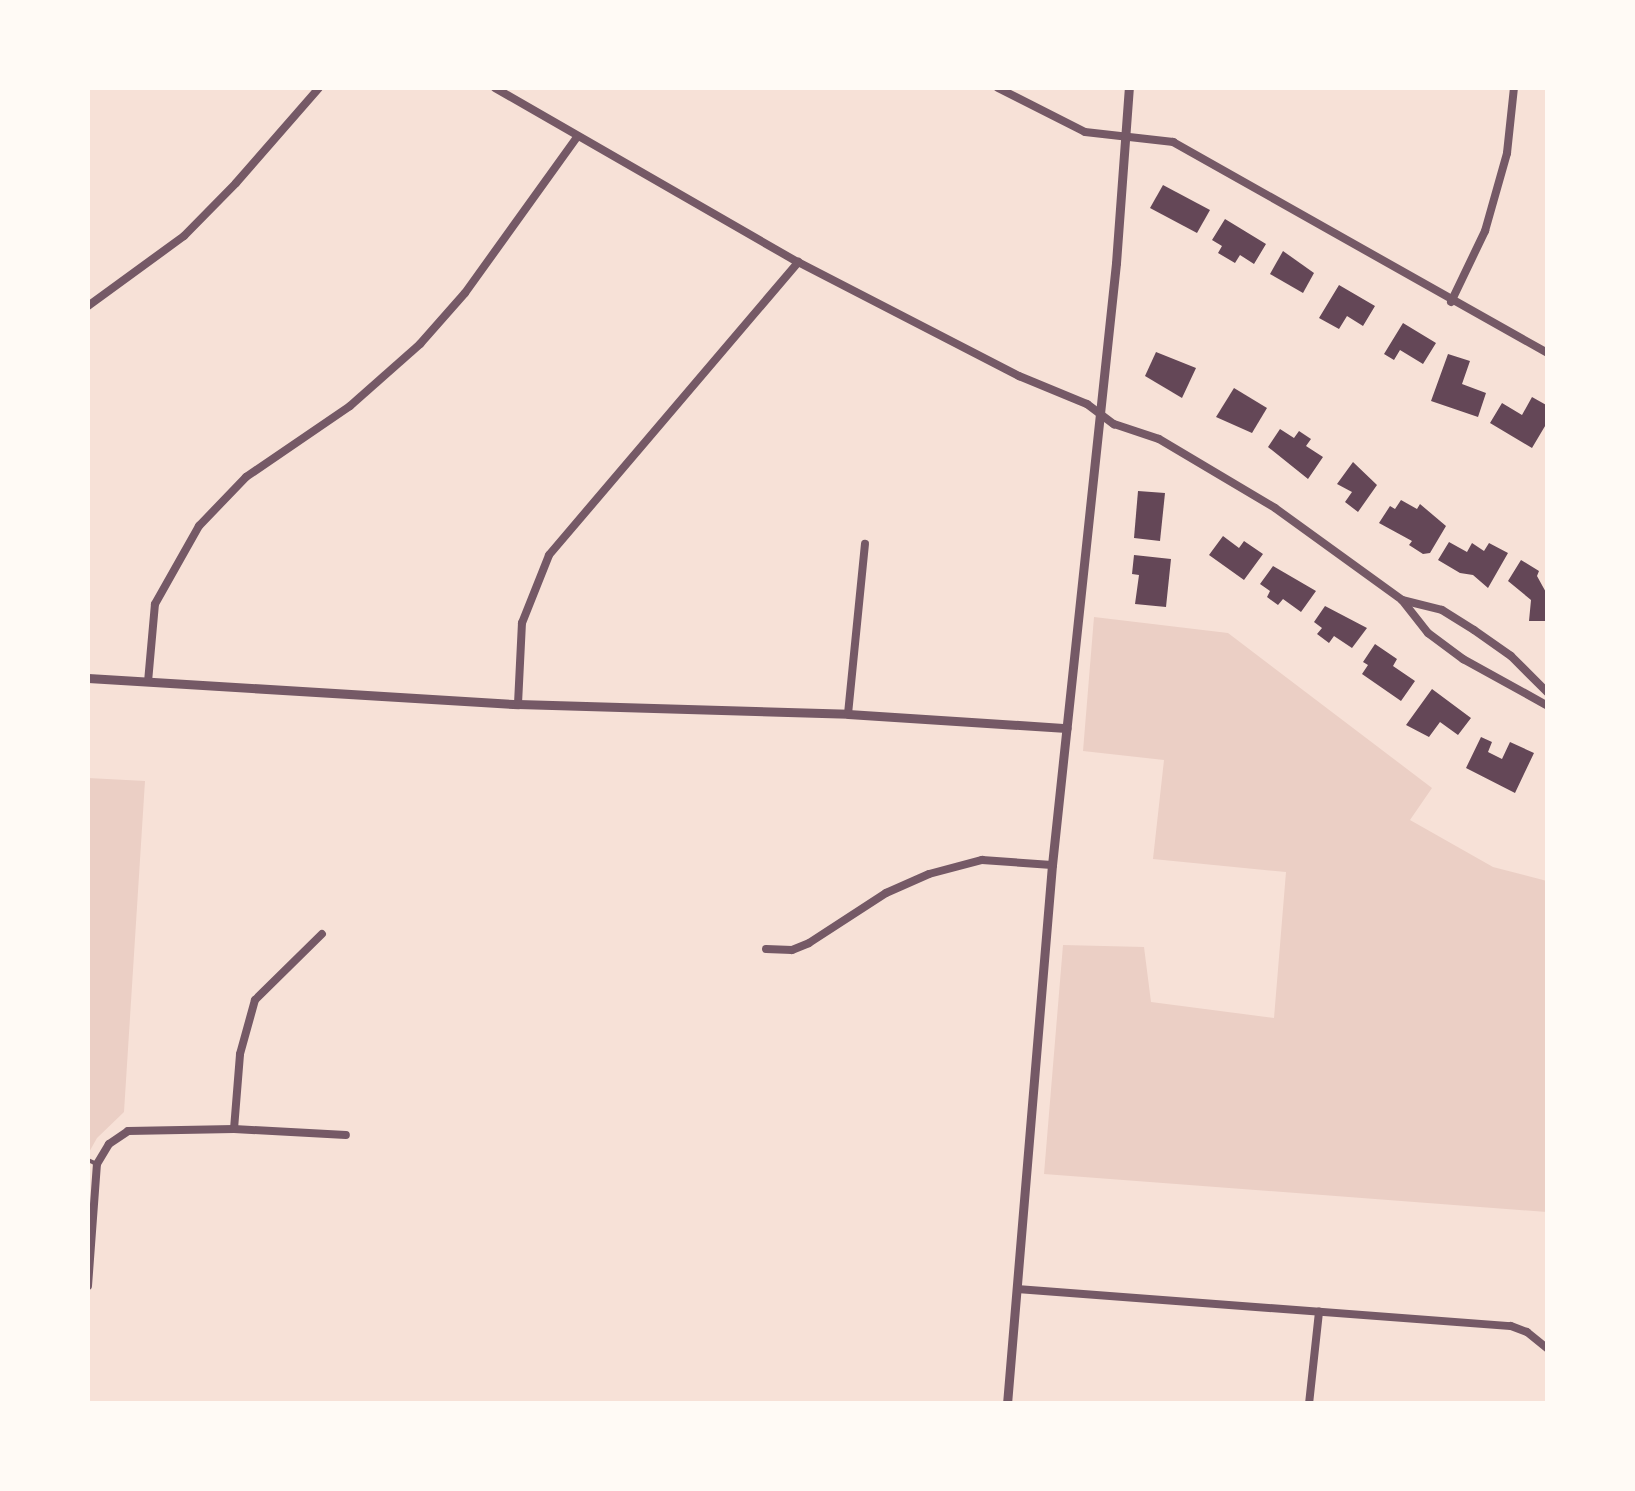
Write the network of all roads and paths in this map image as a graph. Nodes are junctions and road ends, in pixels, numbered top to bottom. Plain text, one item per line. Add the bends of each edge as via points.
1 (319, 88) edge
2 (495, 88) edge
3 (998, 88) edge
4 (1128, 88) edge
5 (1514, 88) edge
6 (578, 136) junction
7 (1124, 139) junction
8 (798, 262) junction
9 (1451, 302) junction
10 (88, 306) edge
11 (1548, 352) edge
12 (1101, 414) junction
13 (865, 544) dead end
14 (1402, 600) junction
15 (88, 678) edge
16 (148, 682) junction
17 (1548, 693) edge
18 (518, 704) junction
19 (1548, 706) edge
20 (848, 714) junction
21 (1066, 728) junction
22 (1052, 865) junction
23 (322, 934) dead end
24 (766, 950) dead end
25 (234, 1129) junction
26 (346, 1135) dead end
27 (88, 1160) edge
28 (98, 1164) junction
29 (88, 1286) edge
30 (1018, 1289) junction
31 (1319, 1312) junction
32 (1545, 1347) edge
33 (1007, 1404) edge
34 (1310, 1404) edge

1 - 10 street via 184,236
2 - 6 street
3 - 7 street via 1085,132
4 - 7 street
5 - 9 street via 1506,154 1485,231
6 - 8 street
6 - 16 street via 466,294 420,344 350,406 246,477 199,526 155,604
7 - 9 street via 1172,142
7 - 12 street
8 - 12 street
8 - 18 street via 549,555 522,623
9 - 11 street
12 - 14 street via 1159,438 1275,508
12 - 21 street
13 - 20 street
14 - 17 street via 1442,610 1474,630
14 - 19 street via 1462,659
15 - 16 street
16 - 18 street
18 - 20 street
20 - 21 street
21 - 22 street
22 - 24 street via 982,860 929,874 809,943
22 - 30 street
23 - 25 street via 255,1000 240,1054
25 - 26 street
25 - 28 street via 128,1131 109,1144
27 - 28 lane
28 - 29 street
30 - 31 street
30 - 33 street
31 - 32 street via 1510,1326
31 - 34 street

